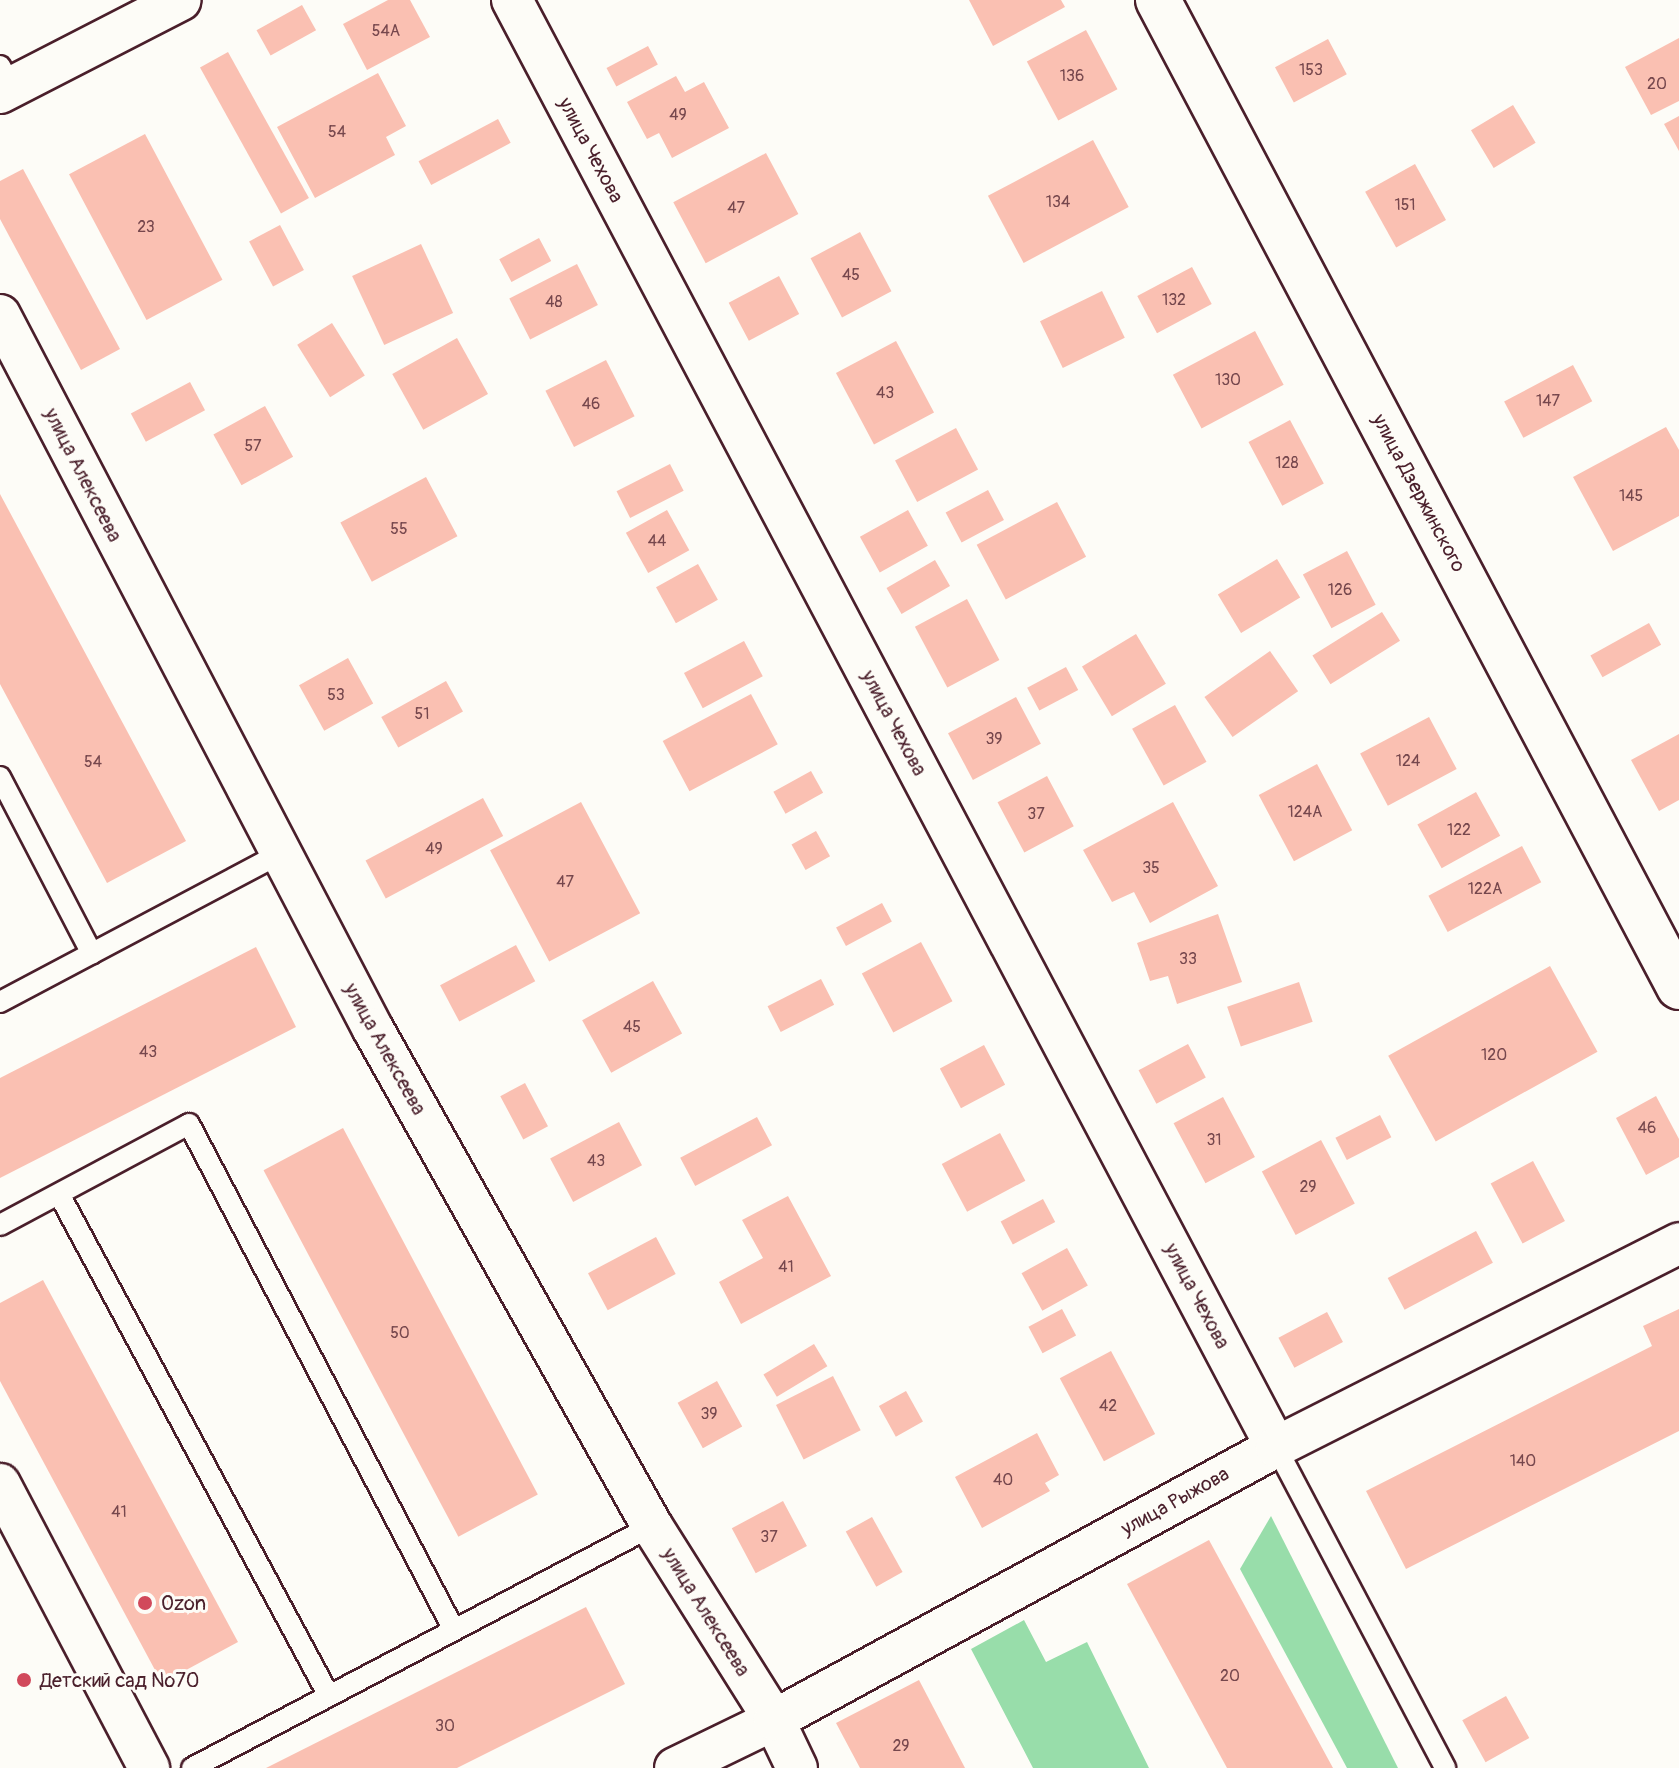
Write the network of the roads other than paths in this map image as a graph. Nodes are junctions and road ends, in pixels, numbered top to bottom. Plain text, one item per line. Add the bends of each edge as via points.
1 (181, 0) edge
2 (512, 0) edge
3 (1158, 0) edge
4 (4, 82) edge
5 (3, 329) edge
6 (0, 777) edge
7 (280, 854) junction
8 (92, 954) junction
9 (1679, 987) edge
10 (0, 1002) edge
11 (59, 1194) junction
12 (0, 1225) edge
13 (1679, 1243) edge
14 (1276, 1447) junction
15 (0, 1484) edge
16 (652, 1526) junction
17 (454, 1630) junction
18 (329, 1696) junction
19 (774, 1720) junction
20 (149, 1768) edge
21 (192, 1768) edge
22 (675, 1768) edge
23 (797, 1768) edge
24 (1445, 1768) edge

1 - 4 street
2 - 14 street, улица Чехова
3 - 9 street, улица Дзержинского
5 - 7 street, улица Алексеева
6 - 8 lane
7 - 8 lane
7 - 16 street, улица Алексеева
8 - 10 lane
11 - 12 lane
11 - 17 lane via 189,1124
11 - 18 lane
13 - 14 street, улица Рыжова
14 - 19 street, улица Рыжова
14 - 24 lane
15 - 20 street
16 - 17 lane
16 - 19 street, улица Алексеева
17 - 18 lane
18 - 21 lane
19 - 22 street, улица Рыжова
19 - 23 street, улица Алексеева

